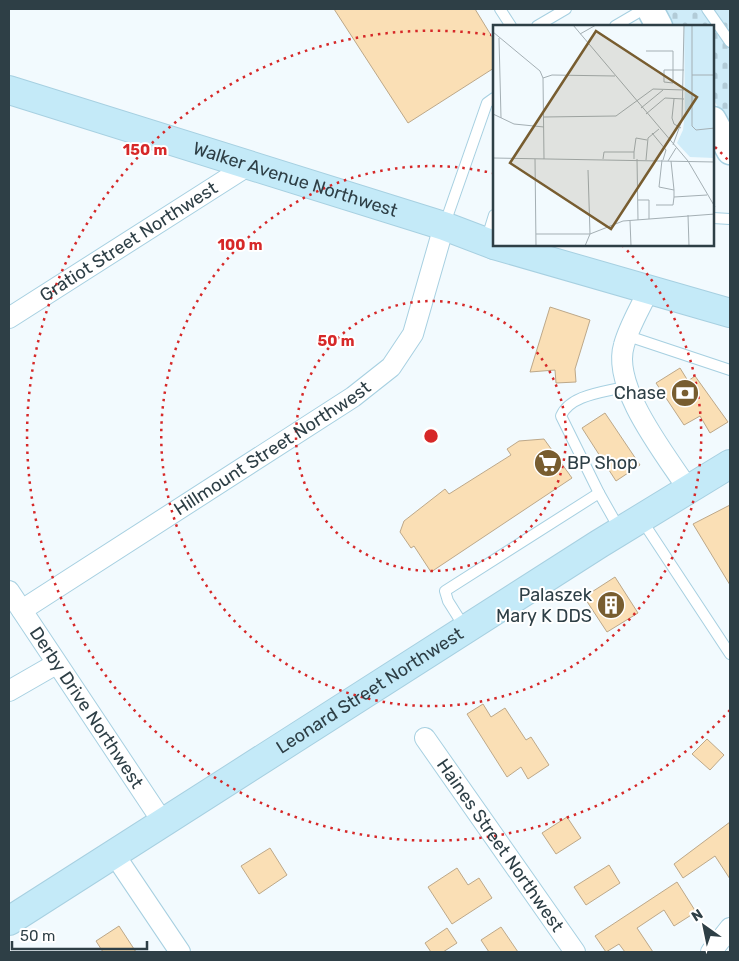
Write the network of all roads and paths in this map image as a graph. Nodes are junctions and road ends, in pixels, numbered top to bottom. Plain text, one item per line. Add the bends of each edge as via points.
1 (500, 9) edge
2 (566, 9) edge
3 (644, 9) edge
4 (650, 9) edge
5 (707, 9) edge
6 (510, 25) edge
7 (539, 25) edge
8 (617, 25) edge
9 (659, 25) edge
10 (730, 42) edge
11 (9, 90) edge
12 (493, 99) edge
13 (714, 122) edge
14 (730, 151) edge
15 (249, 165) junction
16 (714, 218) edge
17 (730, 220) edge
18 (493, 225) edge
19 (444, 226) junction
20 (491, 244) edge
21 (504, 246) edge
22 (538, 251) edge
23 (649, 289) junction
24 (730, 313) edge
25 (9, 318) edge
26 (628, 336) junction
27 (730, 370) edge
28 (628, 386) junction
29 (730, 464) edge
30 (688, 489) junction
31 (599, 493) junction
32 (631, 524) junction
33 (9, 591) edge
34 (22, 610) junction
35 (466, 629) junction
36 (730, 654) edge
37 (56, 664) junction
38 (9, 691) edge
39 (425, 738) dead end
40 (164, 824) junction
41 (114, 854) junction
42 (9, 921) edge
43 (730, 928) edge
44 (180, 952) edge
45 (575, 952) edge
46 (711, 952) edge

1 - 6 lane
2 - 7 lane
3 - 8 lane
4 - 9 street
5 - 10 lane
11 - 15 main road, Walker Avenue Northwest
12 - 19 lane via 487,102
13 - 14 street
15 - 19 main road, Walker Avenue Northwest
15 - 25 street, Gratiot Street Northwest
16 - 17 lane
18 - 20 lane
19 - 20 main road, Walker Avenue Northwest
19 - 34 street, Hillmount Street Northwest via 413,334 391,368 354,397
21 - 22 main road, Walker Avenue Northwest
22 - 23 main road, Walker Avenue Northwest
23 - 24 main road, Walker Avenue Northwest
23 - 26 street
26 - 27 lane
26 - 28 street via 623,346 622,371
28 - 30 street via 648,429
28 - 31 lane via 576,400 564,408 560,416
29 - 30 main road, Leonard Street Northwest
30 - 32 main road, Leonard Street Northwest
31 - 32 lane
31 - 35 lane via 445,591
32 - 35 main road, Leonard Street Northwest
32 - 36 lane
33 - 34 street, Derby Drive Northwest
34 - 37 street, Derby Drive Northwest
35 - 40 main road, Leonard Street Northwest
37 - 38 street
37 - 40 street, Derby Drive Northwest
39 - 45 street, Haines Street Northwest
40 - 41 main road, Leonard Street Northwest
41 - 42 main road, Leonard Street Northwest
41 - 44 street
43 - 46 street

